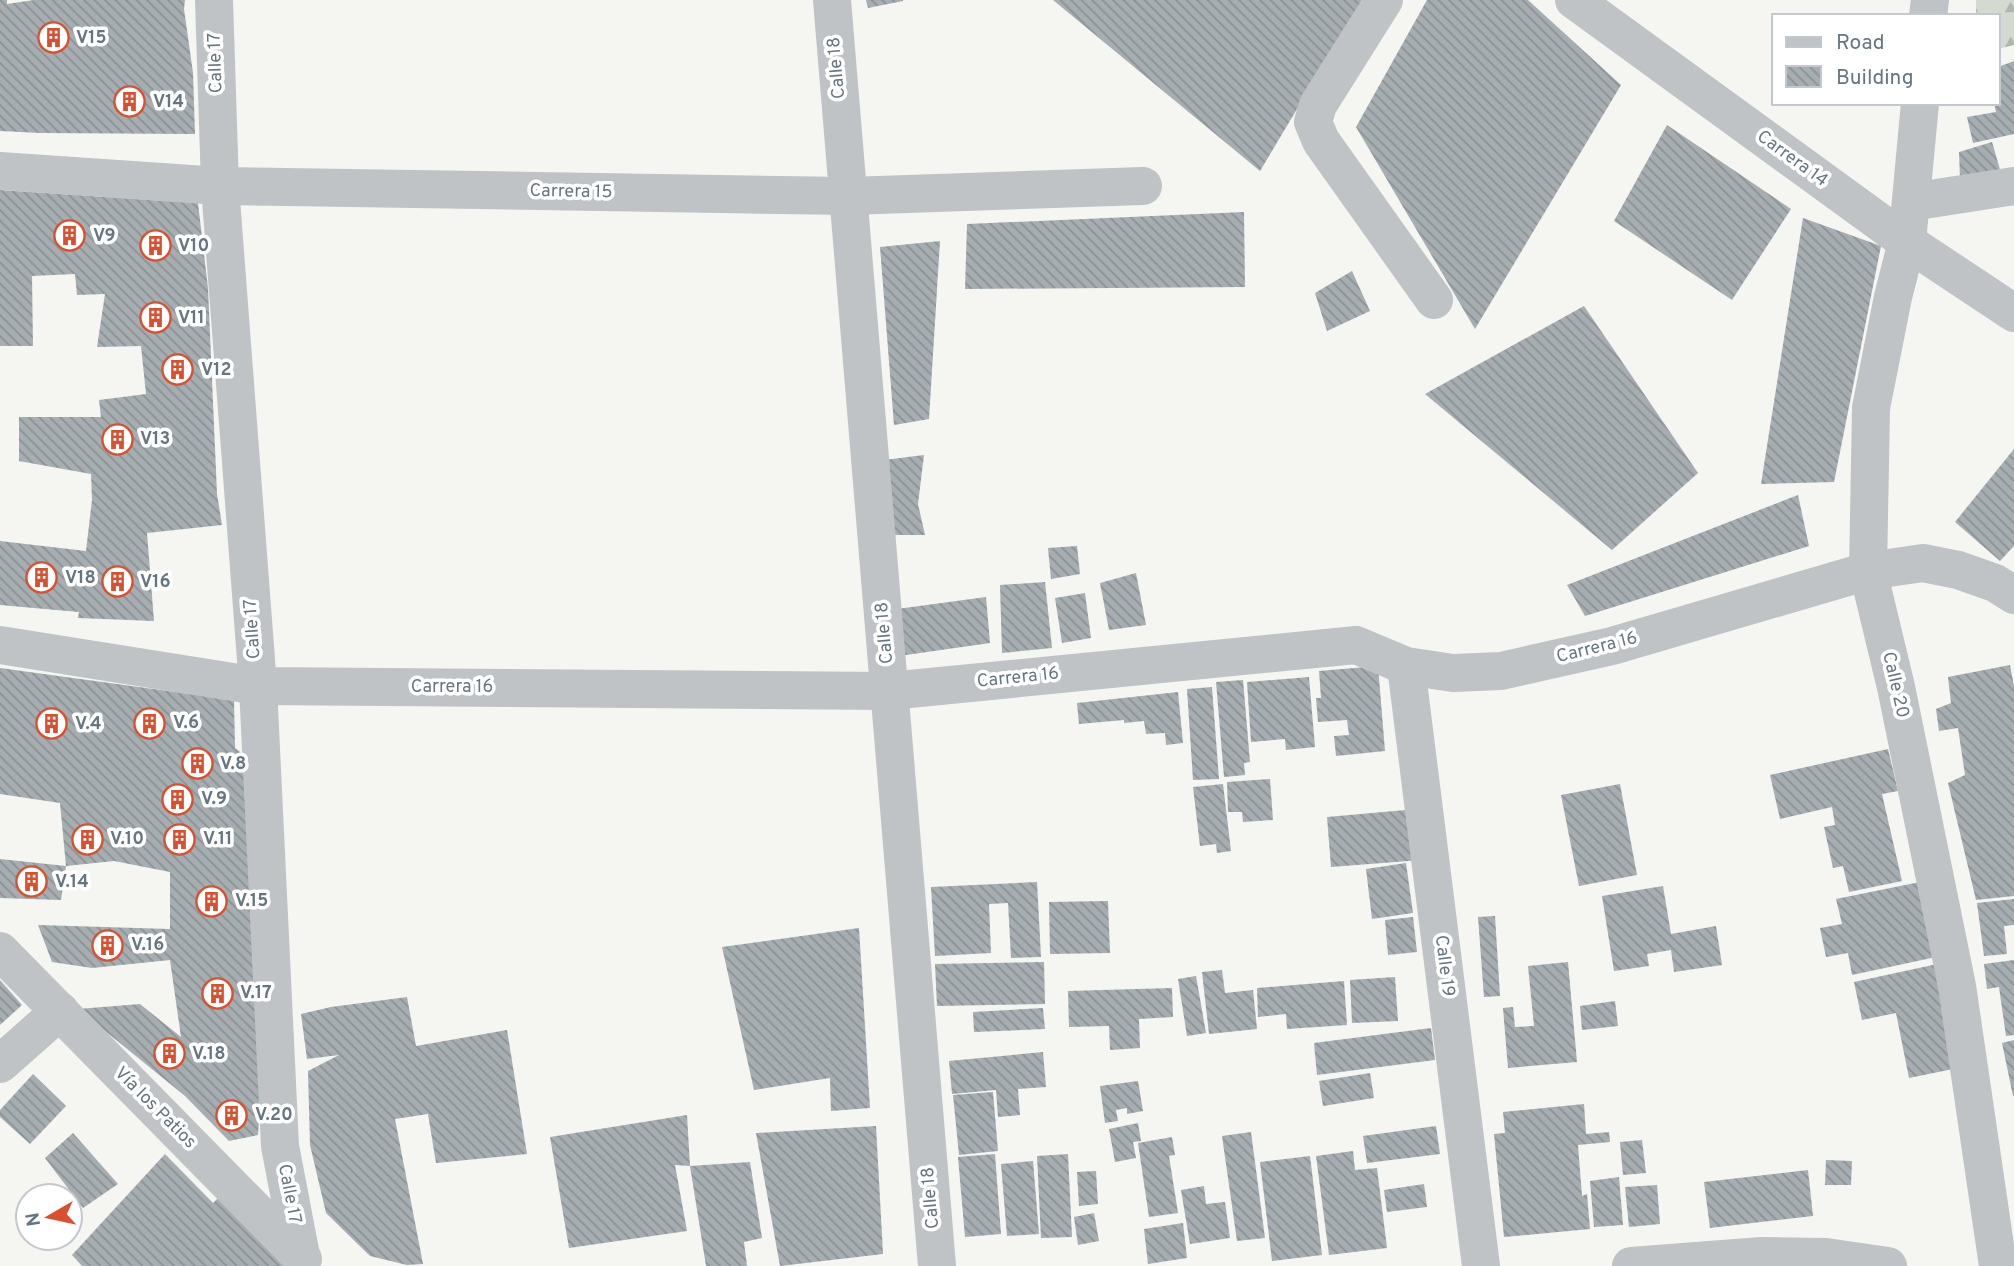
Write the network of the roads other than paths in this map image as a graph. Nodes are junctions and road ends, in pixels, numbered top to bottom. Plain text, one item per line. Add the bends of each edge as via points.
1 (214, 0) edge
2 (832, 0) edge
3 (1384, 0) edge
4 (1574, 0) edge
5 (1920, 105) edge
6 (0, 171) edge
7 (220, 186) junction
8 (1143, 186) dead end
9 (2014, 186) edge
10 (848, 196) junction
11 (1911, 202) junction
12 (1907, 242) junction
13 (1434, 300) dead end
14 (2014, 313) edge
15 (1868, 571) junction
16 (2014, 595) edge
17 (0, 645) edge
18 (1406, 666) junction
19 (258, 686) junction
20 (889, 691) junction
21 (0, 951) edge
22 (60, 1011) junction
23 (0, 1065) edge
24 (305, 1261) edge
25 (937, 1266) edge
26 (1481, 1266) edge
27 (1632, 1266) edge
28 (1888, 1266) edge
29 (1998, 1266) edge

1 - 7 street, Calle 17
2 - 10 street, Calle 18
3 - 13 street via 1318,105 1313,122 1321,141
4 - 12 street, Carrera 14
5 - 11 street, Calle 20
6 - 7 street, Carrera 15
7 - 10 street, Carrera 15
7 - 19 street, Calle 17
8 - 10 street, Carrera 15
9 - 11 street
10 - 20 street, Calle 18
11 - 12 street, Calle 20
12 - 14 street, Carrera 14
12 - 15 street, Calle 20 via 1871,408
15 - 16 street, Carrera 16 via 1923,563 1995,583
15 - 18 street, Carrera 16 via 1612,646 1501,671 1453,673
15 - 29 street, Calle 20 via 1957,986
17 - 19 street, Carrera 16
18 - 20 street, Carrera 16 via 1356,645
18 - 26 street, Calle 19
19 - 20 street, Carrera 16
19 - 24 street, Calle 17 via 280,1146
20 - 25 street, Calle 18
21 - 22 street, Vía los Patios
22 - 23 street
22 - 24 street, Vía los Patios
27 - 28 street via 1826,1256

